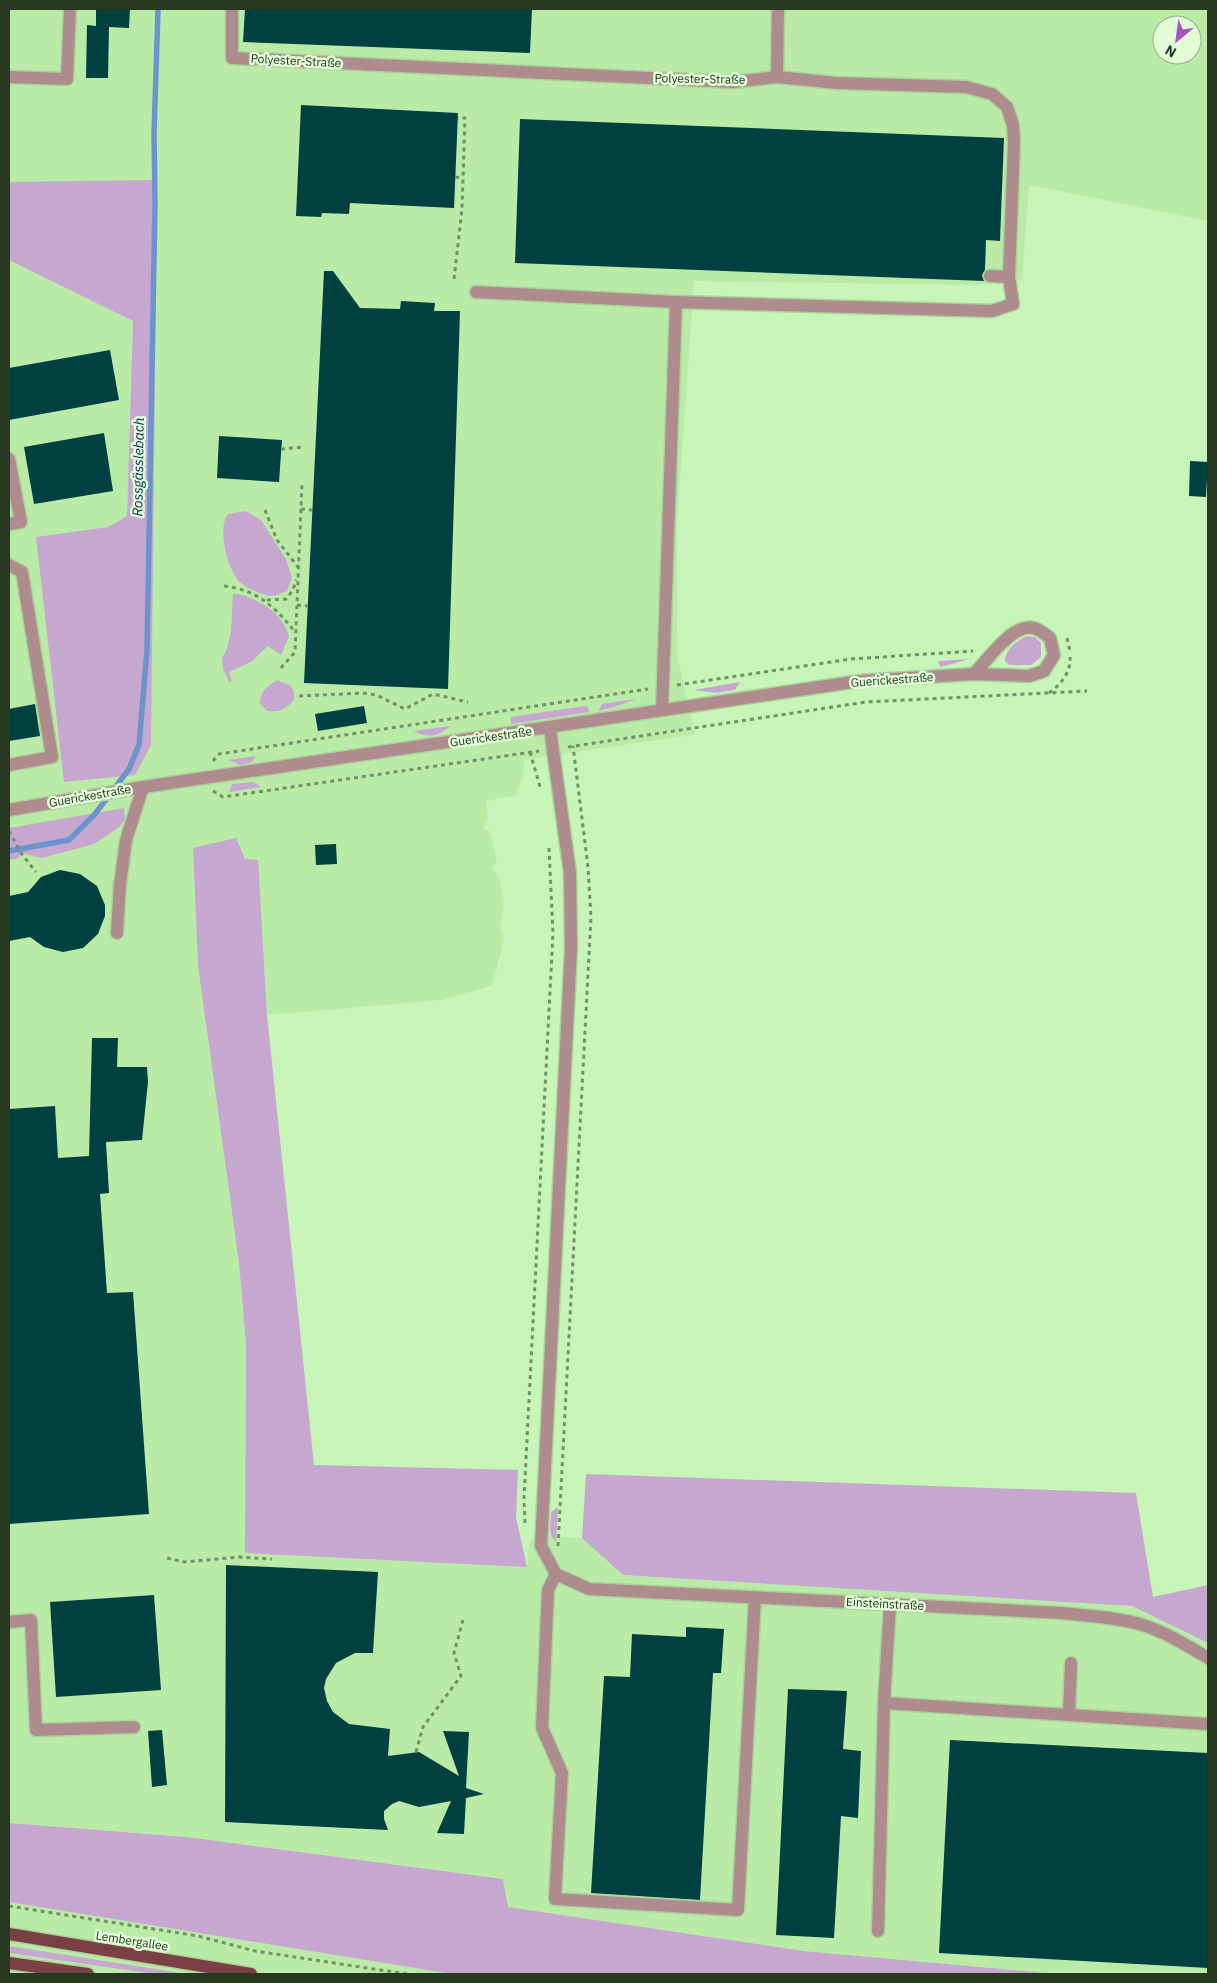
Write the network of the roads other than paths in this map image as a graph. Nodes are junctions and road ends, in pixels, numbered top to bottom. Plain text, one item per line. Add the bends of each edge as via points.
1 (70, 9) edge
2 (232, 9) edge
3 (778, 9) edge
4 (9, 77) edge
5 (777, 77) junction
6 (990, 276) dead end
7 (1010, 277) junction
8 (476, 292) dead end
9 (676, 302) junction
10 (9, 459) edge
11 (9, 524) edge
12 (9, 565) edge
13 (974, 674) junction
14 (662, 710) junction
15 (550, 728) junction
16 (9, 765) edge
17 (143, 787) junction
18 (9, 810) edge
19 (118, 933) dead end
20 (556, 1574) junction
21 (755, 1597) junction
22 (890, 1604) junction
23 (9, 1622) edge
24 (1208, 1658) edge
25 (1071, 1663) dead end
26 (884, 1702) junction
27 (1069, 1714) junction
28 (1208, 1724) edge
29 (134, 1727) dead end
30 (878, 1931) dead end
31 (9, 1934) edge
32 (9, 1963) edge
33 (88, 1974) edge
34 (251, 1974) edge

1 - 4 street via 67,79
2 - 5 street, Polyester-Straße via 232,58 733,82
3 - 5 street
5 - 7 street, Polyester-Straße via 966,87 992,94 1007,107 1013,125
6 - 7 street
7 - 9 street, Polyester-Straße via 1013,304 992,311
8 - 9 street
9 - 14 street
10 - 11 street via 21,522
12 - 16 street via 22,572 52,756
13 - 13 street, Guerickestraße via 1021,627 1034,628 1050,638 1054,655 1044,671 1029,676
13 - 14 street, Guerickestraße via 860,682
14 - 15 street, Guerickestraße
15 - 17 street, Guerickestraße
15 - 20 street via 570,873 571,948 541,1546
17 - 18 street, Guerickestraße
17 - 19 street via 126,840
20 - 21 street, Einsteinstraße via 588,1589
20 - 21 street via 548,1590 542,1728 562,1773 555,1899 738,1910
21 - 22 street, Einsteinstraße
22 - 24 street, Einsteinstraße via 1102,1617 1143,1625
22 - 26 street
23 - 29 street via 31,1620 36,1730
25 - 27 street
26 - 27 street
26 - 30 street
27 - 28 street
31 - 34 main road, Lembergallee
32 - 33 main road

